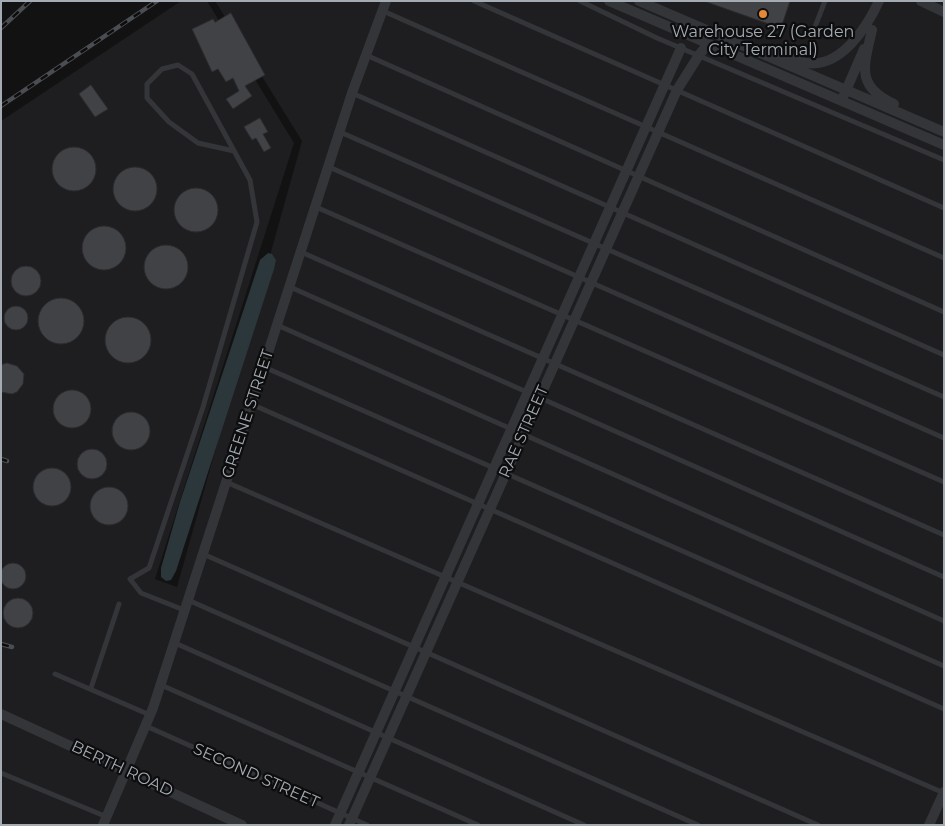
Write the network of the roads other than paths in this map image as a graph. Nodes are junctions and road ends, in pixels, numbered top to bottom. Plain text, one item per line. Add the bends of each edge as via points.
1 (474, 1) edge
2 (580, 1) edge
3 (609, 1) edge
4 (639, 1) edge
5 (826, 1) edge
6 (879, 1) edge
7 (885, 1) edge
8 (921, 1) edge
9 (384, 6) edge
10 (661, 6) edge
11 (940, 7) edge
12 (872, 30) junction
13 (814, 32) dead end
14 (716, 34) junction
15 (708, 44) junction
16 (681, 48) junction
17 (365, 55) junction
18 (698, 55) junction
19 (665, 85) junction
20 (677, 90) junction
21 (846, 90) junction
22 (352, 93) junction
23 (841, 100) junction
24 (646, 127) junction
25 (940, 130) edge
26 (340, 132) junction
27 (659, 132) junction
28 (944, 145) edge
29 (234, 150) junction
30 (944, 160) edge
31 (328, 166) junction
32 (627, 170) junction
33 (640, 176) junction
34 (611, 206) junction
35 (315, 207) junction
36 (944, 208) edge
37 (623, 212) junction
38 (594, 244) junction
39 (606, 249) junction
40 (301, 252) junction
41 (944, 258) edge
42 (580, 276) junction
43 (592, 282) junction
44 (289, 286) junction
45 (944, 312) edge
46 (562, 314) junction
47 (574, 320) junction
48 (277, 325) junction
49 (944, 355) edge
50 (543, 358) junction
51 (555, 364) junction
52 (263, 367) junction
53 (528, 393) junction
54 (944, 397) edge
55 (540, 398) junction
56 (251, 404) junction
57 (512, 428) junction
58 (524, 433) junction
59 (944, 438) edge
60 (494, 468) junction
61 (506, 473) junction
62 (226, 482) junction
63 (944, 482) edge
64 (478, 504) junction
65 (490, 509) junction
66 (944, 535) edge
67 (203, 553) junction
68 (446, 577) junction
69 (944, 577) edge
70 (456, 582) junction
71 (119, 604) dead end
72 (186, 605) junction
73 (944, 621) edge
74 (174, 643) junction
75 (414, 647) junction
76 (425, 651) junction
77 (944, 666) edge
78 (55, 674) dead end
79 (161, 685) junction
80 (92, 688) junction
81 (394, 691) junction
82 (406, 696) junction
83 (944, 709) edge
84 (1, 714) edge
85 (150, 715) junction
86 (145, 726) junction
87 (376, 732) junction
88 (387, 738) junction
89 (126, 771) junction
90 (358, 772) junction
91 (1, 774) edge
92 (370, 777) junction
93 (944, 792) edge
94 (340, 813) junction
95 (105, 821) edge
96 (350, 821) edge
97 (242, 825) edge
98 (335, 825) edge
99 (367, 825) edge
100 (478, 825) edge
101 (584, 825) edge
102 (698, 825) edge
103 (818, 825) edge
104 (929, 825) edge

1 - 19 lane
2 - 16 lane
3 - 15 street
4 - 10 street
5 - 13 lane
6 - 14 street via 855,39 829,60 808,63
7 - 12 street
8 - 11 street
9 - 17 street, GREENE STREET
9 - 24 lane
10 - 14 street
12 - 21 street
12 - 25 street via 865,78 871,90 925,118
14 - 21 street
15 - 18 street, RAE STREET
15 - 23 street
16 - 18 lane
16 - 19 street, RAE STREET
17 - 22 street, GREENE STREET
17 - 32 lane
18 - 20 street, RAE STREET
18 - 30 lane
19 - 20 lane
19 - 24 street, RAE STREET
20 - 27 street, RAE STREET
20 - 36 lane
21 - 23 street
21 - 25 street
22 - 26 street, GREENE STREET
22 - 34 lane
23 - 28 street
24 - 27 lane
24 - 32 street, RAE STREET
26 - 31 street, GREENE STREET
26 - 38 lane
27 - 33 street, RAE STREET
27 - 41 lane
29 - 29 lane via 192,74 178,66 162,69 147,84 147,98 169,122 198,143
29 - 72 lane via 250,180 257,222 203,407 149,568 130,579 141,593
31 - 35 street, GREENE STREET
31 - 42 lane
32 - 33 lane
32 - 34 street, RAE STREET
33 - 37 street, RAE STREET
33 - 45 lane
34 - 37 lane
34 - 38 street, RAE STREET
35 - 40 street, GREENE STREET
35 - 46 lane
37 - 39 street, RAE STREET
37 - 49 lane
38 - 39 lane
38 - 42 street, RAE STREET
39 - 43 street, RAE STREET
39 - 54 lane
40 - 44 street, GREENE STREET
40 - 50 lane
42 - 43 lane
42 - 46 street, RAE STREET
43 - 47 street, RAE STREET
43 - 59 lane
44 - 48 street, GREENE STREET
44 - 53 lane
46 - 47 lane
46 - 50 street, RAE STREET
47 - 51 street, RAE STREET
47 - 63 lane
48 - 52 street, GREENE STREET
48 - 57 lane
50 - 51 lane
50 - 53 street, RAE STREET
51 - 55 street, RAE STREET
51 - 66 lane
52 - 56 street, GREENE STREET
52 - 60 lane
53 - 55 lane
53 - 57 street, RAE STREET
55 - 58 street, RAE STREET
55 - 69 lane
56 - 62 street, GREENE STREET
56 - 64 lane
57 - 58 lane
57 - 60 street, RAE STREET
58 - 61 street, RAE STREET
58 - 73 lane
60 - 61 lane
60 - 64 street, RAE STREET
61 - 65 street, RAE STREET
61 - 77 lane
62 - 67 street, GREENE STREET
62 - 68 lane
64 - 65 lane
64 - 68 street, RAE STREET
65 - 70 street, RAE STREET
65 - 83 lane
67 - 72 street, GREENE STREET
67 - 75 lane
68 - 70 lane
68 - 75 street, RAE STREET
70 - 76 street, RAE STREET
70 - 93 lane
71 - 80 lane
72 - 74 street, GREENE STREET
72 - 81 lane
74 - 79 street, GREENE STREET
74 - 87 lane
75 - 76 lane
75 - 81 street, RAE STREET
76 - 82 street, RAE STREET
76 - 103 lane
78 - 80 lane
79 - 85 street, GREENE STREET
79 - 90 lane
80 - 85 lane
81 - 82 lane
81 - 87 street, RAE STREET
82 - 88 street, RAE STREET
82 - 102 lane
84 - 89 street, BERTH ROAD
85 - 86 street, GREENE STREET
86 - 89 street, GREENE STREET
86 - 94 lane, SECOND STREET
87 - 88 lane
87 - 90 street, RAE STREET
88 - 92 street, RAE STREET
88 - 101 lane
89 - 95 street, GREENE STREET
89 - 97 street, BERTH ROAD
90 - 92 lane
90 - 94 street, RAE STREET
91 - 95 lane
92 - 96 street, RAE STREET
92 - 100 lane
93 - 104 street
94 - 96 lane, SECOND STREET
94 - 98 street, RAE STREET
96 - 99 lane, SECOND STREET

